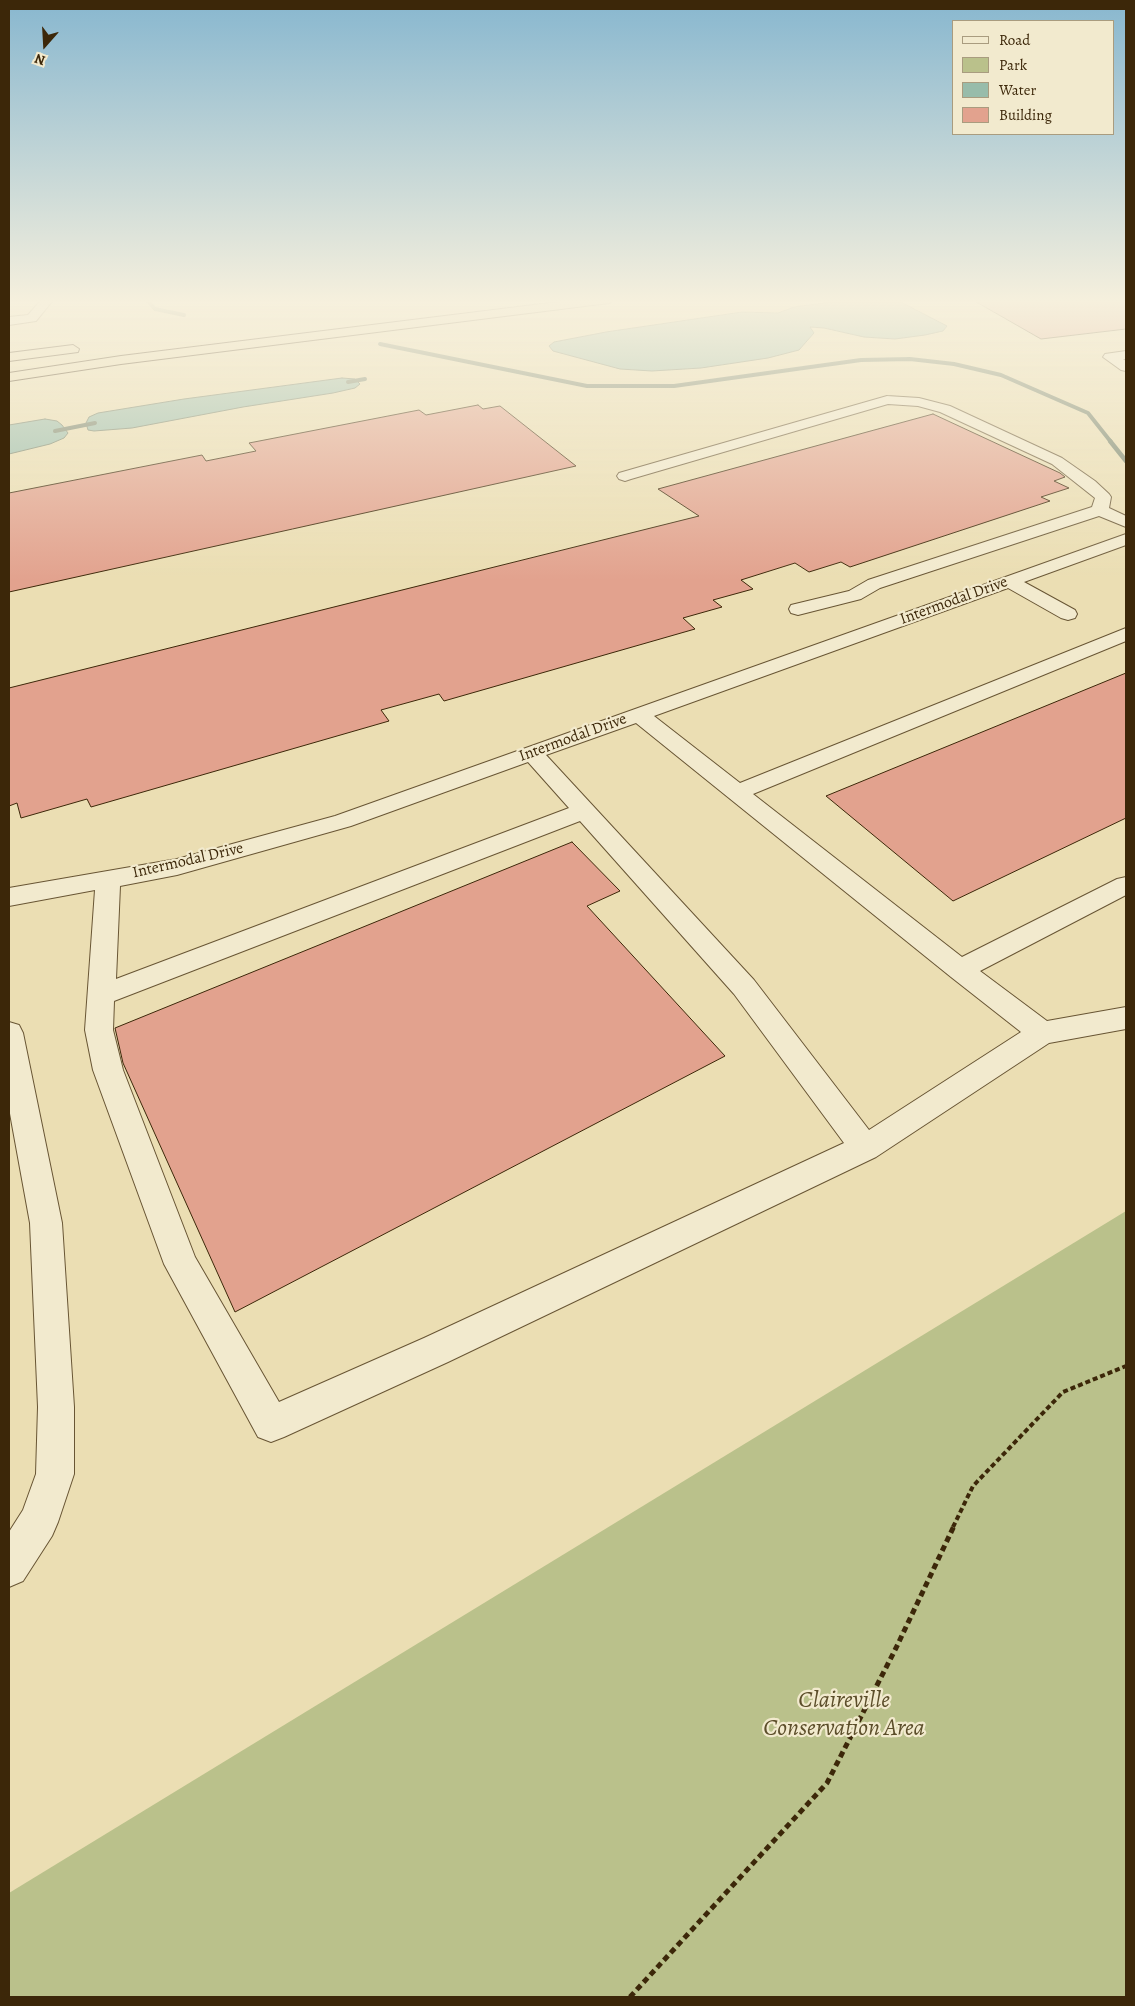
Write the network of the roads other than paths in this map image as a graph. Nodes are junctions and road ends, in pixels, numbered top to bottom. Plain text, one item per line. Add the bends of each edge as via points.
1 (625, 476) dead end
2 (1100, 510) junction
3 (1126, 522) edge
4 (1126, 539) edge
5 (1010, 581) junction
6 (798, 609) dead end
7 (1068, 614) dead end
8 (1126, 634) edge
9 (639, 715) junction
10 (532, 753) junction
11 (736, 793) junction
12 (584, 810) junction
13 (108, 879) junction
14 (1126, 885) edge
15 (9, 897) edge
16 (960, 970) junction
17 (100, 996) junction
18 (1126, 1018) edge
19 (9, 1033) edge
20 (1042, 1033) junction
21 (865, 1148) junction
22 (9, 1567) edge

1 - 2 street via 887,400 919,402 945,409 1058,461 1103,497
2 - 3 street
2 - 6 street via 874,584 855,594
4 - 5 street, Intermodal Drive
5 - 7 street
5 - 9 street, Intermodal Drive
8 - 11 street
9 - 10 street, Intermodal Drive
9 - 11 street
10 - 12 street
10 - 13 street, Intermodal Drive via 343,821 177,867
11 - 16 street
12 - 17 street
12 - 21 street via 744,987
13 - 15 street, Intermodal Drive
13 - 17 street
14 - 16 street
16 - 20 street
17 - 21 street via 99,1030 108,1070 181,1264 271,1424
18 - 20 street
19 - 22 street via 46,1223 56,1407 55,1474 38,1522
20 - 21 street

